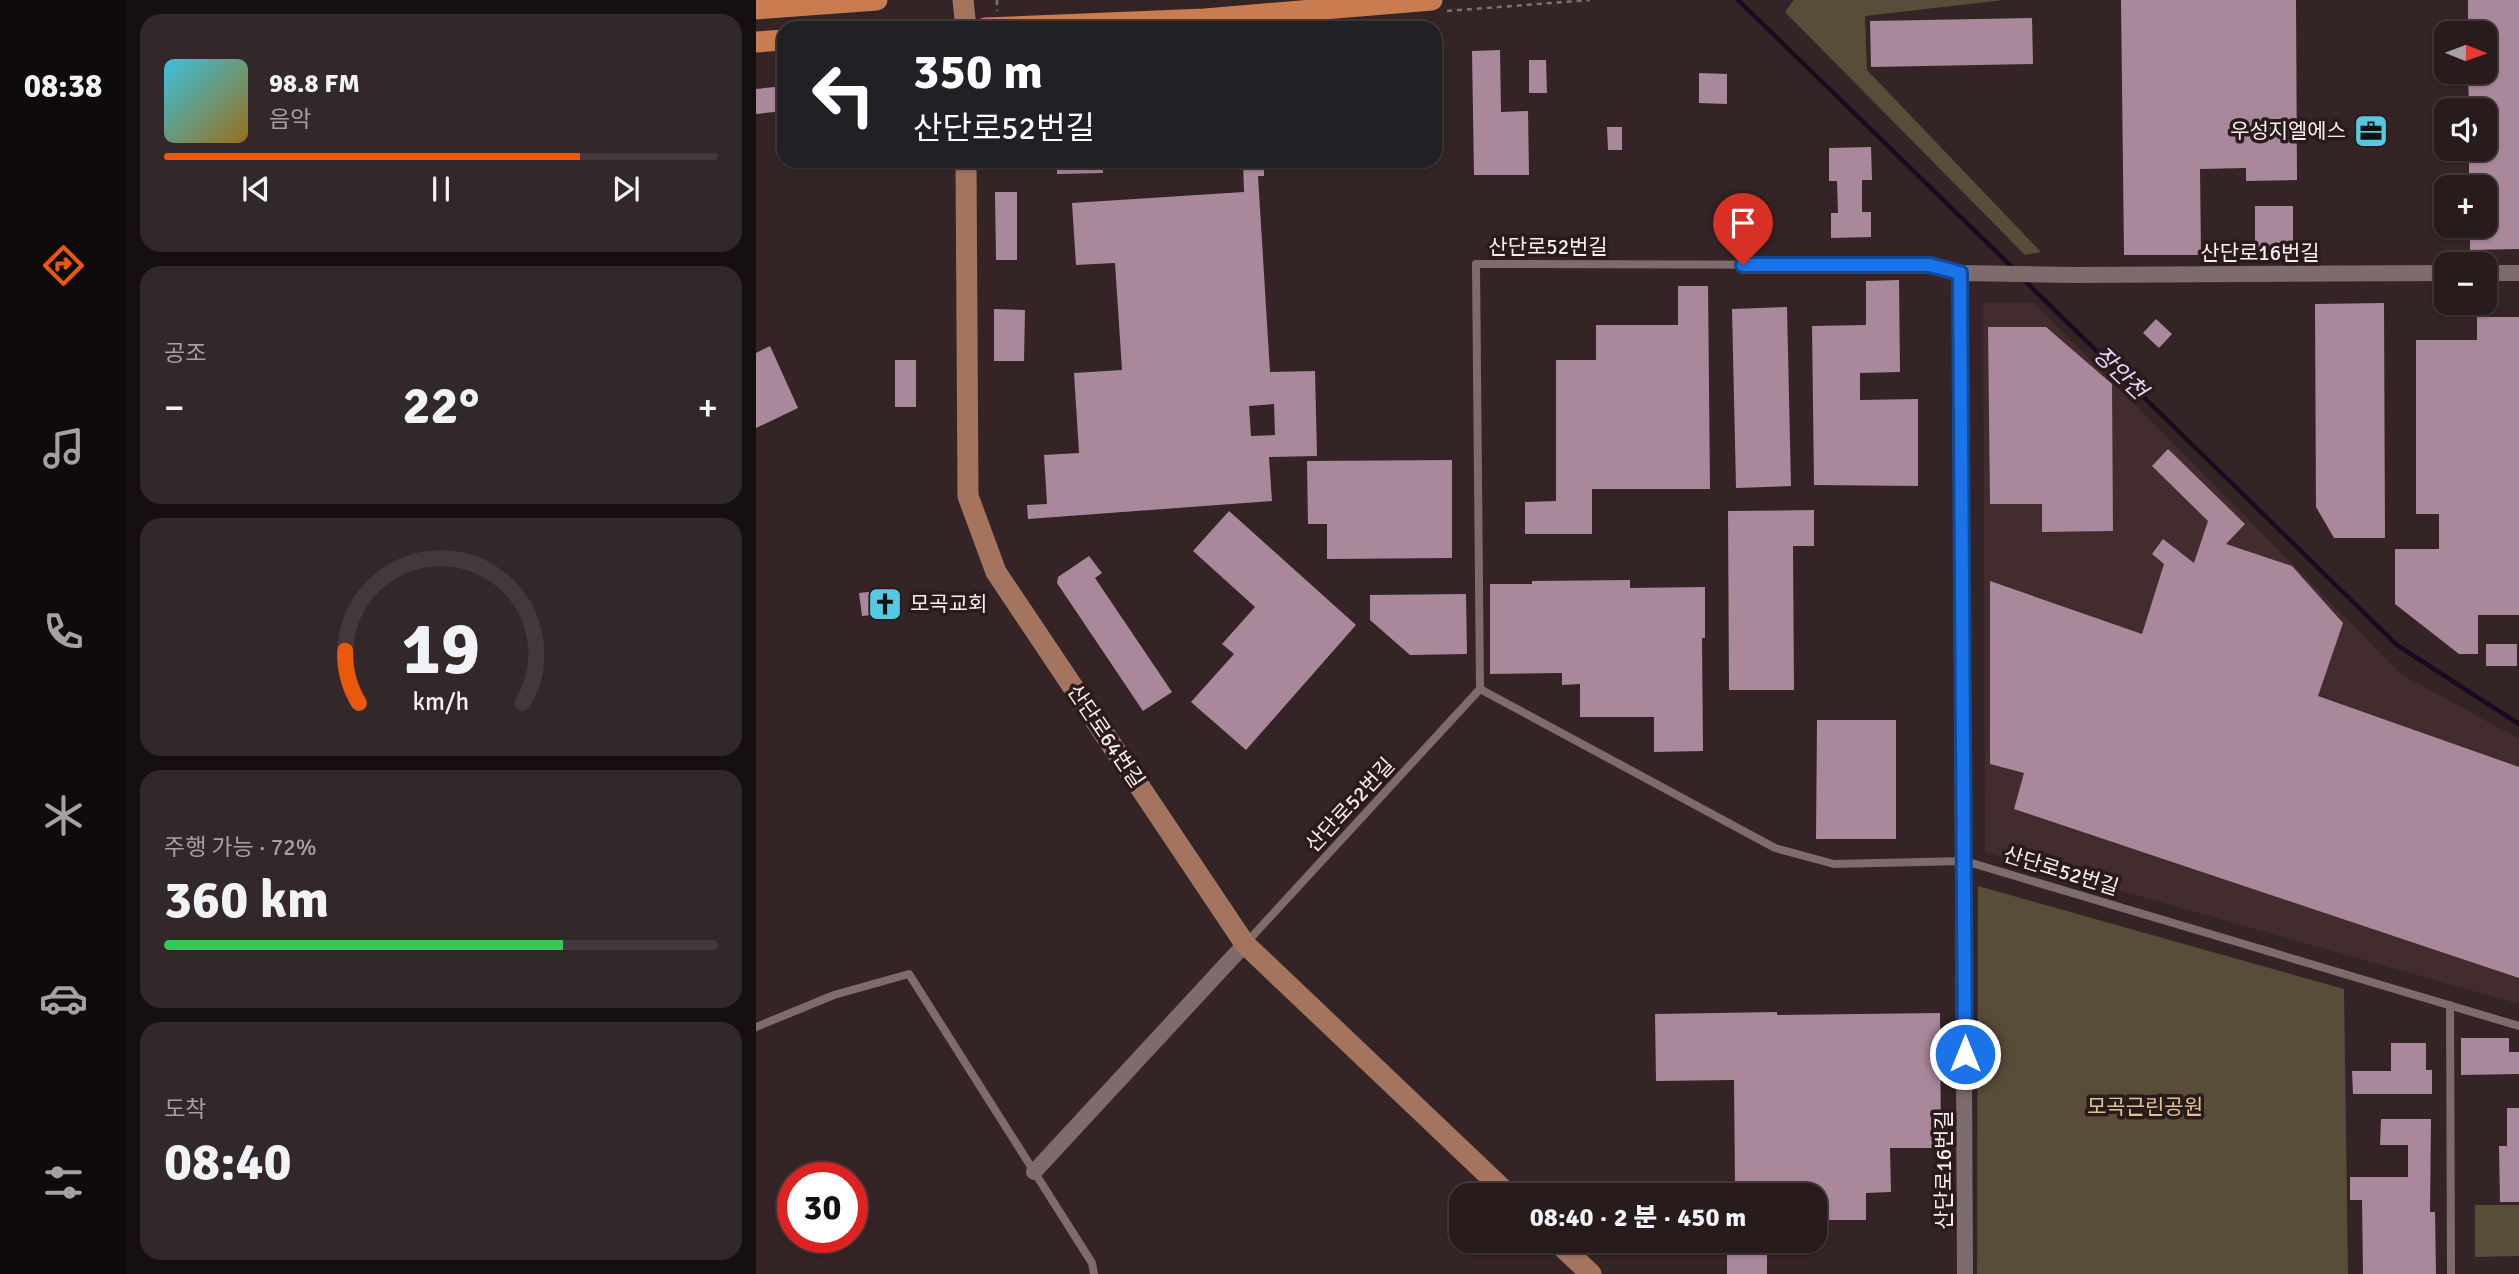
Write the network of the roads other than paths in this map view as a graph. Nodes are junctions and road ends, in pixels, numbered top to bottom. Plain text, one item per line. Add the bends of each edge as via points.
1 (877, 0) edge
2 (963, 0) edge
3 (1432, 0) edge
4 (756, 9) edge
5 (965, 21) edge
6 (1156, 21) edge
7 (777, 40) edge
8 (756, 41) edge
9 (966, 168) edge
10 (2519, 272) edge
11 (1960, 273) junction
12 (2434, 273) edge
13 (2497, 273) edge
14 (1480, 690) junction
15 (1965, 861) junction
16 (1245, 944) junction
17 (2450, 1005) junction
18 (2519, 1026) edge
19 (756, 1027) edge
20 (1034, 1172) junction
21 (1495, 1183) edge
22 (1569, 1253) edge
23 (1094, 1274) edge
24 (1591, 1274) edge
25 (1965, 1274) edge
26 (2451, 1274) edge

1 - 4 main road
2 - 5 street
3 - 6 main road
7 - 8 main road
9 - 16 street, 산단로64번길 via 968,496 996,572
10 - 13 street
11 - 12 street, 산단로16번길
11 - 14 lane, 산단로52번길 via 1930,265 1476,264
11 - 15 street, 산단로16번길
14 - 15 lane, 산단로52번길 via 1775,848 1834,864
14 - 16 lane, 산단로52번길
15 - 17 lane, 산단로52번길
15 - 25 street, 산단로16번길
16 - 20 street
16 - 21 street, 산단로64번길
17 - 18 lane, 산단로52번길
17 - 26 lane
19 - 20 lane via 834,995 909,974
20 - 23 lane via 1092,1263
22 - 24 street

